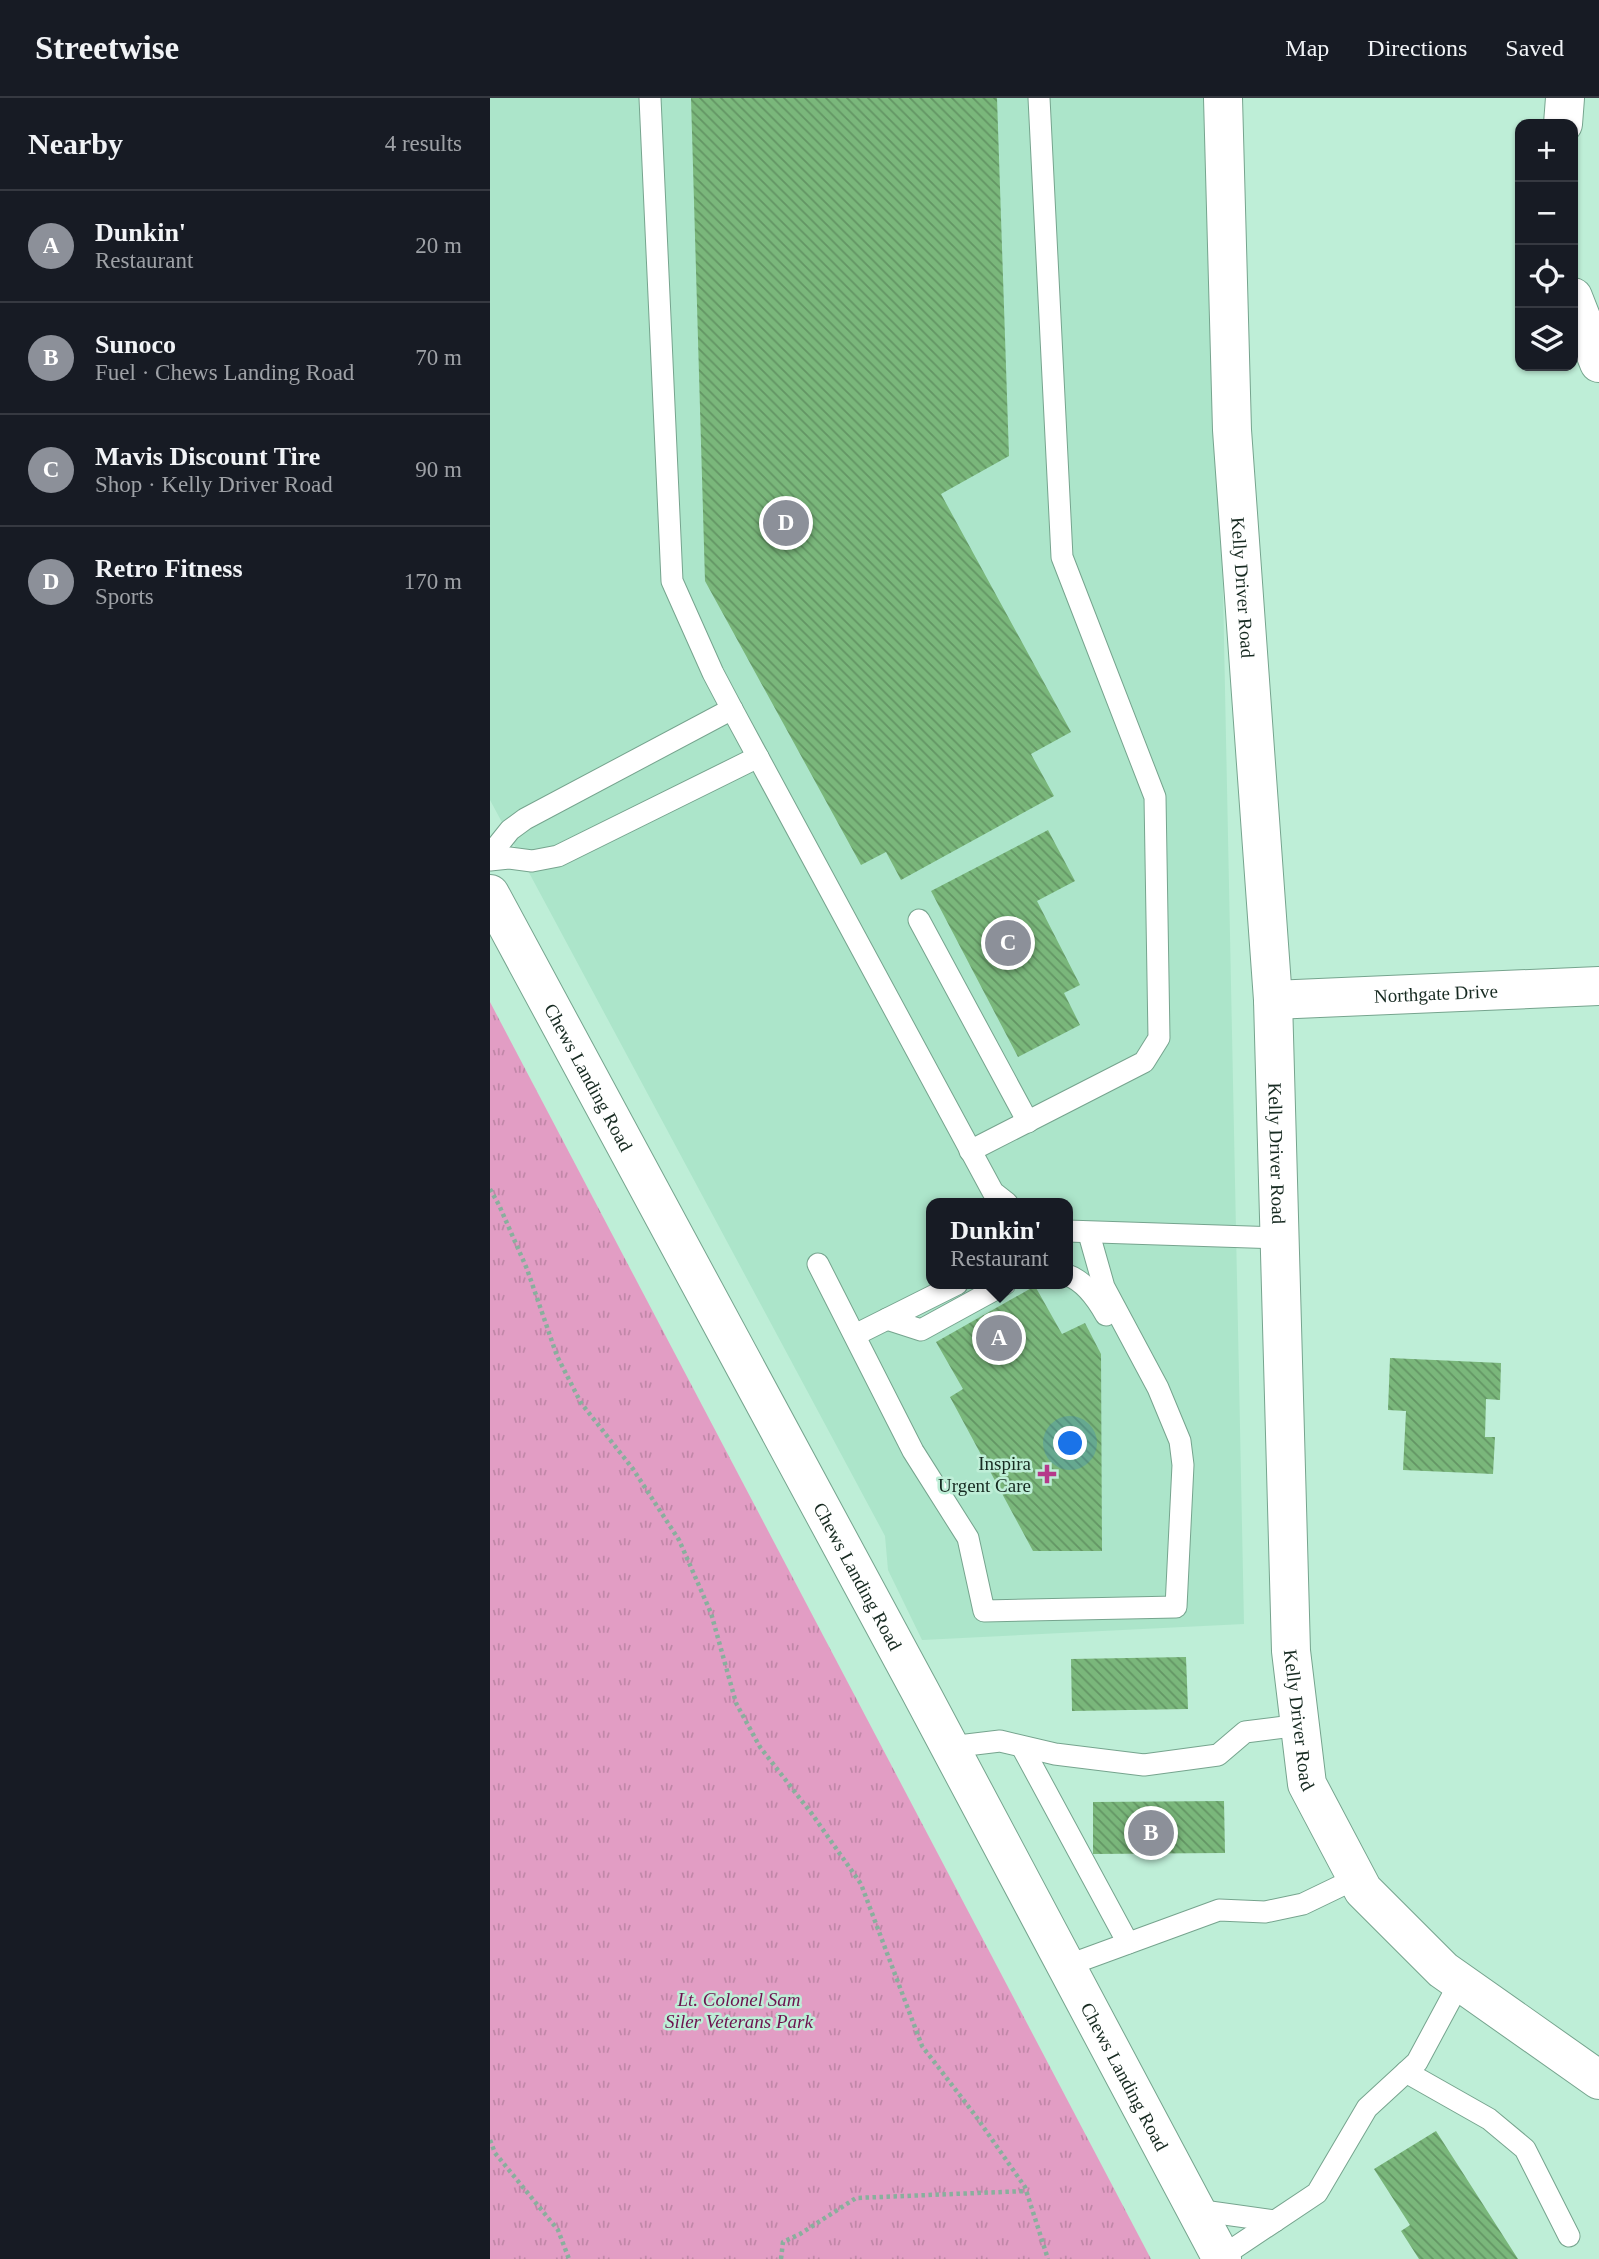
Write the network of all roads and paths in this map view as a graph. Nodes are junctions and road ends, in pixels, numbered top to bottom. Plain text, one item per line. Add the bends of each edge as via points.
1 (650, 98) edge
2 (1039, 98) edge
3 (1223, 98) edge
4 (1565, 98) edge
5 (1563, 119) edge
6 (1577, 308) edge
7 (1599, 363) edge
8 (732, 709) junction
9 (758, 757) junction
10 (490, 858) edge
11 (490, 894) edge
12 (919, 920) dead end
13 (1599, 986) edge
14 (1273, 1000) junction
15 (1028, 1122) junction
16 (970, 1151) junction
17 (490, 1189) edge
18 (1001, 1198) edge
19 (1073, 1232) edge
20 (1089, 1234) junction
21 (1280, 1238) junction
22 (818, 1265) dead end
23 (1073, 1277) edge
24 (947, 1289) edge
25 (996, 1289) edge
26 (887, 1319) junction
27 (855, 1335) junction
28 (1180, 1441) junction
29 (1300, 1725) junction
30 (950, 1747) junction
31 (1022, 1747) junction
32 (1357, 1878) junction
33 (1128, 1943) junction
34 (1066, 1966) junction
35 (1460, 1982) junction
36 (1406, 2072) junction
37 (1599, 2080) edge
38 (490, 2140) edge
39 (1026, 2191) junction
40 (1196, 2210) junction
41 (1275, 2221) junction
42 (1569, 2236) dead end
43 (1221, 2258) edge
44 (569, 2259) edge
45 (781, 2259) edge
46 (1048, 2259) edge

1 - 8 lane via 672,581
2 - 15 lane via 1062,557 1155,797 1159,1038 1144,1062
3 - 14 street, Kelly Driver Road via 1232,430
4 - 5 street
6 - 7 street
8 - 9 lane
8 - 10 lane via 526,819 510,830
9 - 10 lane via 558,856 531,862
9 - 16 lane
11 - 30 street, Chews Landing Road
12 - 15 lane
13 - 14 street, Northgate Drive
14 - 21 street, Kelly Driver Road
15 - 16 lane
16 - 18 lane
17 - 39 path via 527,1269 557,1356 581,1403 633,1469 679,1539 711,1613 736,1703 760,1746 861,1884 922,2046
19 - 20 lane
20 - 21 lane
20 - 28 lane via 1104,1287 1158,1388
21 - 29 street, Kelly Driver Road via 1291,1651
22 - 27 lane
23 - 28 lane via 1099,1302
24 - 26 lane
25 - 26 lane via 921,1330
26 - 27 lane
27 - 28 lane via 913,1451 968,1538 984,1612 1176,1607 1183,1465
29 - 31 lane via 1245,1732 1218,1755 1144,1765
29 - 32 street, Kelly Driver Road via 1307,1784
30 - 31 lane via 1000,1741
30 - 34 street, Chews Landing Road
31 - 33 lane
32 - 33 lane via 1303,1904 1265,1912 1219,1910
32 - 35 street, Kelly Driver Road via 1363,1890
33 - 34 lane
34 - 40 street, Chews Landing Road
35 - 36 lane via 1417,2062
35 - 37 street, Kelly Driver Road
36 - 41 lane via 1367,2108 1317,2193
36 - 42 lane via 1489,2119 1525,2149
38 - 44 path via 495,2153 558,2230
39 - 45 path via 856,2198 783,2242
39 - 46 path
40 - 41 lane
40 - 43 street, Chews Landing Road
41 - 43 lane

